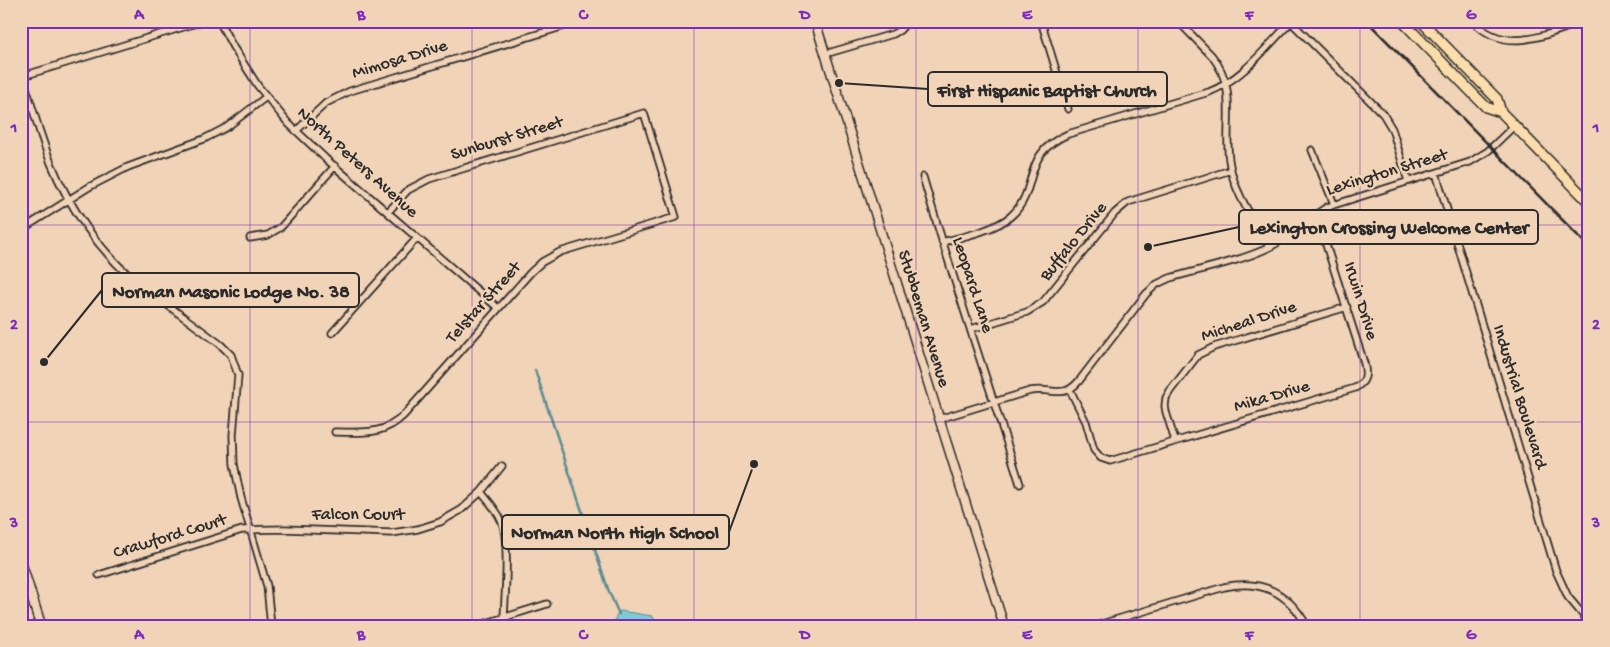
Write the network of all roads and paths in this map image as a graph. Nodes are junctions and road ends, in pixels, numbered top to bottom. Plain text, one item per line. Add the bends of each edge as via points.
1 (203, 21) edge
2 (220, 21) edge
3 (581, 21) edge
4 (815, 21) edge
5 (908, 21) edge
6 (1040, 21) edge
7 (1178, 21) edge
8 (1402, 21) edge
9 (1421, 21) edge
10 (1472, 21) edge
11 (1585, 21) edge
12 (1291, 22) edge
13 (825, 54) junction
14 (22, 74) edge
15 (1226, 85) junction
16 (266, 97) junction
17 (1068, 109) dead end
18 (1501, 112) junction
19 (1514, 126) junction
20 (296, 131) junction
21 (1312, 150) dead end
22 (335, 166) junction
23 (1231, 170) junction
24 (1436, 173) junction
25 (923, 177) dead end
26 (1408, 181) junction
27 (70, 199) junction
28 (1589, 202) edge
29 (1334, 204) junction
30 (388, 212) junction
31 (1314, 214) junction
32 (676, 217) joint
33 (21, 230) edge
34 (250, 238) dead end
35 (417, 238) junction
36 (942, 242) junction
37 (1270, 247) junction
38 (1347, 307) junction
39 (498, 308) junction
40 (971, 329) junction
41 (332, 333) dead end
42 (1366, 369) joint
43 (1070, 390) junction
44 (994, 402) junction
45 (939, 419) junction
46 (335, 432) dead end
47 (1175, 442) junction
48 (502, 466) dead end
49 (1020, 484) dead end
50 (481, 492) junction
51 (250, 530) junction
52 (21, 563) edge
53 (99, 576) dead end
54 (546, 604) dead end
55 (504, 617) junction
56 (1589, 622) edge
57 (41, 626) edge
58 (271, 626) edge
59 (477, 626) edge
60 (1004, 626) edge
61 (1095, 626) edge
62 (1307, 626) edge

1 - 14 street
2 - 16 street, North Peters Avenue via 244,66
3 - 20 street, Mimosa Drive via 350,91 326,103
4 - 13 street, Stubbeman Avenue
5 - 13 street via 894,34
6 - 17 street
7 - 15 street via 1217,62
8 - 18 main road via 1486,107
9 - 18 main road via 1497,99
10 - 11 street via 1492,36 1520,40
12 - 15 street
12 - 26 street via 1383,114 1392,129
13 - 45 street, Stubbeman Avenue
14 - 27 street via 49,158
15 - 23 street
15 - 36 street via 1053,141 1037,158 1022,201 1011,216 993,226
16 - 20 street, North Peters Avenue
16 - 27 street via 213,134 142,161
18 - 19 main road
19 - 24 street, Lexington Street via 1477,159
19 - 28 main road
20 - 22 street, North Peters Avenue
21 - 29 street
22 - 30 street, North Peters Avenue
22 - 34 street via 280,227 268,235
23 - 37 street via 1248,213
23 - 40 street, Buffalo Drive via 1128,202 1115,213 1043,302 1027,312
24 - 26 street, Lexington Street
24 - 56 street, Industrial Boulevard via 1556,571 1568,597
25 - 36 street, Leopard Lane
26 - 29 street, Lexington Street
27 - 33 street
27 - 51 street via 100,246 123,271 231,355 238,375 234,464
29 - 31 street, Lexington Street
30 - 32 street, Sunburst Street via 408,190 429,179 644,113
30 - 35 street, North Peters Avenue
31 - 37 street, Lexington Street
31 - 38 street, Irwin Drive
32 - 39 street, Telstar Street via 554,255 531,272
35 - 39 street, North Peters Avenue
35 - 41 street
36 - 40 street, Leopard Lane
37 - 43 street, Lexington Street via 1157,284
38 - 42 street, Irwin Drive
38 - 47 street, Micheal Drive via 1198,354 1165,401
39 - 46 street, Telstar Street via 394,424 374,432
40 - 44 street, Leopard Lane
42 - 47 street, Mika Drive via 1364,381 1355,388
43 - 44 street via 1038,389
43 - 47 street, Mika Drive via 1086,422 1094,450 1105,460
44 - 45 street
44 - 49 street, Leopard Lane
45 - 60 street, Stubbeman Avenue
48 - 50 street, Falcon Court
50 - 51 street, Falcon Court via 461,510 440,522 407,532
50 - 55 street via 504,527
51 - 53 street, Crawford Court
51 - 58 street via 267,586
52 - 57 main road
54 - 55 street
55 - 59 street
61 - 62 street via 1224,587 1242,585 1261,586 1278,593 1296,608

